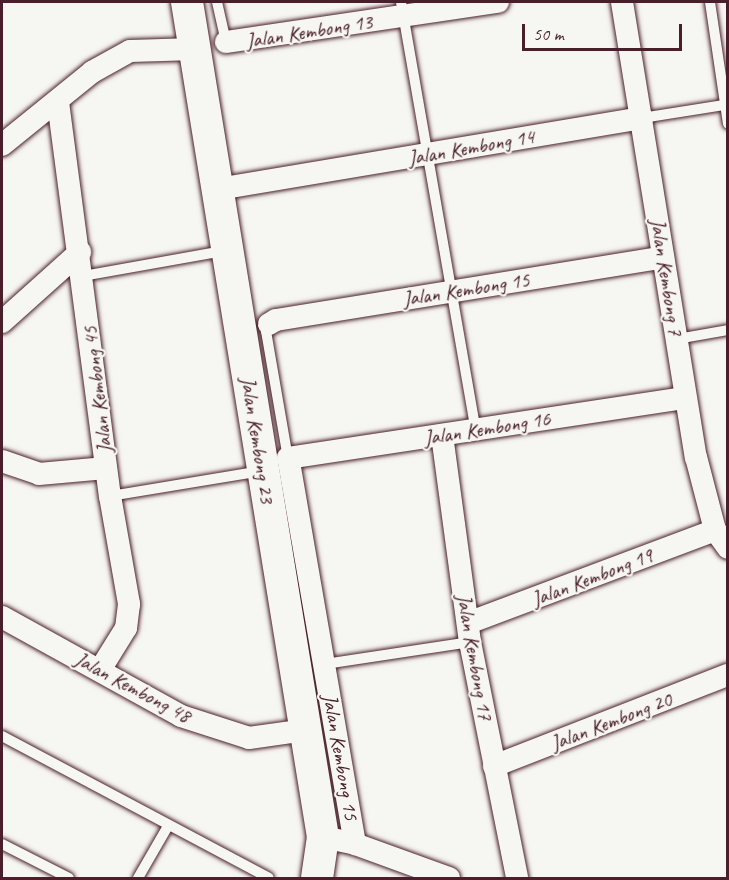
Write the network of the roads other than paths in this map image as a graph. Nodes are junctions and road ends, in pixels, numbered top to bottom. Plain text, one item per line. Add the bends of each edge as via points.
1 (187, 2) edge
2 (217, 2) edge
3 (498, 2) edge
4 (622, 2) edge
5 (710, 2) edge
6 (402, 9) edge
7 (226, 42) joint
8 (195, 49) junction
9 (58, 102) junction
10 (724, 105) junction
11 (642, 118) junction
12 (728, 124) edge
13 (2, 145) edge
14 (428, 154) junction
15 (218, 189) junction
16 (227, 250) junction
17 (80, 252) junction
18 (663, 257) junction
19 (83, 276) junction
20 (452, 292) junction
21 (2, 322) edge
22 (269, 324) joint
23 (728, 330) edge
24 (677, 339) junction
25 (685, 398) junction
26 (476, 430) junction
27 (442, 435) junction
28 (2, 461) edge
29 (275, 464) junction
30 (106, 468) junction
31 (110, 496) junction
32 (721, 539) edge
33 (3, 623) edge
34 (469, 633) junction
35 (325, 664) junction
36 (100, 670) junction
37 (728, 675) edge
38 (306, 729) junction
39 (2, 736) edge
40 (494, 766) junction
41 (168, 826) junction
42 (323, 837) junction
43 (2, 844) edge
44 (355, 844) junction
45 (69, 879) edge
46 (138, 879) edge
47 (269, 879) edge
48 (317, 879) edge
49 (449, 879) edge
50 (517, 879) edge

1 - 8 street, Jalan Kembong 23
2 - 7 lane
3 - 6 street, Jalan Kembong 13
4 - 11 street, Jalan Kembong 7
5 - 10 lane
6 - 7 street, Jalan Kembong 13
6 - 14 lane
8 - 9 street via 130,51 92,72
8 - 15 street, Jalan Kembong 23
9 - 13 street
9 - 17 street, Jalan Kembong 45
10 - 11 lane, Jalan Kembong 14
10 - 12 lane
11 - 14 street, Jalan Kembong 14
11 - 18 street, Jalan Kembong 7
14 - 15 street, Jalan Kembong 14
14 - 20 lane
15 - 16 street, Jalan Kembong 23
16 - 19 lane
16 - 29 street, Jalan Kembong 23
17 - 19 street, Jalan Kembong 45
17 - 21 street
18 - 20 street, Jalan Kembong 15
18 - 24 street, Jalan Kembong 7
19 - 30 street, Jalan Kembong 45
20 - 22 street, Jalan Kembong 15
20 - 26 lane
22 - 29 lane via 266,331
23 - 24 lane
24 - 25 street, Jalan Kembong 7
25 - 26 street, Jalan Kembong 16
25 - 32 street, Jalan Kembong 7
26 - 27 street, Jalan Kembong 16
27 - 29 street, Jalan Kembong 16
27 - 34 street, Jalan Kembong 17
28 - 30 street via 39,474
29 - 31 lane
29 - 35 street, Jalan Kembong 15
29 - 38 street, Jalan Kembong 23
30 - 31 street, Jalan Kembong 45
31 - 36 street, Jalan Kembong 45 via 129,604 126,628
32 - 34 street, Jalan Kembong 19
33 - 36 street, Jalan Kembong 48
34 - 35 lane
34 - 40 street, Jalan Kembong 17
35 - 44 street, Jalan Kembong 15
36 - 38 street, Jalan Kembong 48 via 182,716 249,738
37 - 40 street, Jalan Kembong 20
38 - 42 street, Jalan Kembong 23
39 - 41 lane
40 - 50 street, Jalan Kembong 17
41 - 46 lane
41 - 47 lane
42 - 44 street
42 - 48 street, Jalan Kembong 23
43 - 45 lane
44 - 49 street

